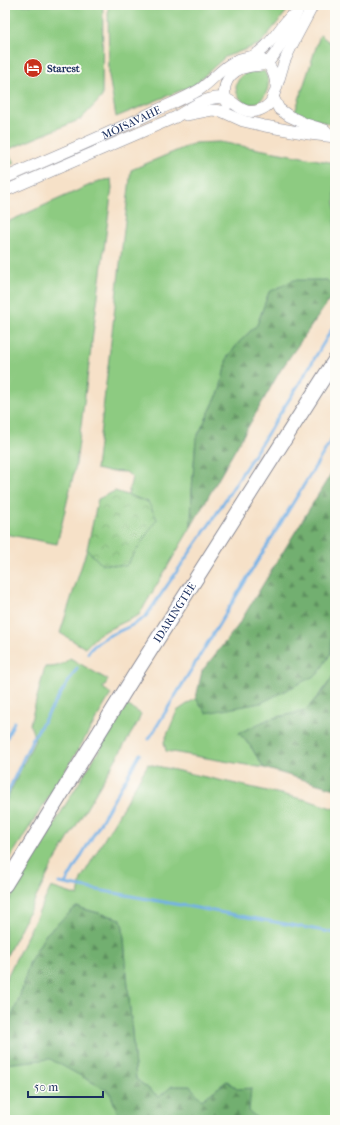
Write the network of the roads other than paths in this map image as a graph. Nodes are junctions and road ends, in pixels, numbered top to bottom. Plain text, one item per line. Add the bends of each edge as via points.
1 (301, 5) edge
2 (313, 5) edge
3 (251, 57) junction
4 (267, 63) junction
5 (274, 92) junction
6 (225, 98) junction
7 (235, 116) junction
8 (176, 117) junction
9 (334, 137) edge
10 (5, 178) edge
11 (5, 191) edge
12 (335, 360) edge
13 (16, 867) junction
14 (5, 885) edge
15 (5, 888) edge

1 - 3 street, MÕISAVAHE via 261,52
1 - 4 street, MÕISAVAHE via 274,56
2 - 5 street via 286,59
3 - 4 street via 260,58
3 - 10 street, MÕISAVAHE via 234,61 191,94
4 - 5 street via 275,76
4 - 6 street via 236,71 227,79
5 - 6 street via 269,104 260,110 249,112
5 - 9 street via 279,109 288,116 325,130
6 - 7 street
6 - 8 street, MÕISAVAHE via 213,98
7 - 8 street via 212,110
7 - 9 street via 265,126
8 - 11 street, MÕISAVAHE
12 - 13 main road, IDARINGTEE
13 - 14 main road, IDARINGTEE
13 - 15 main road, IDARINGTEE

